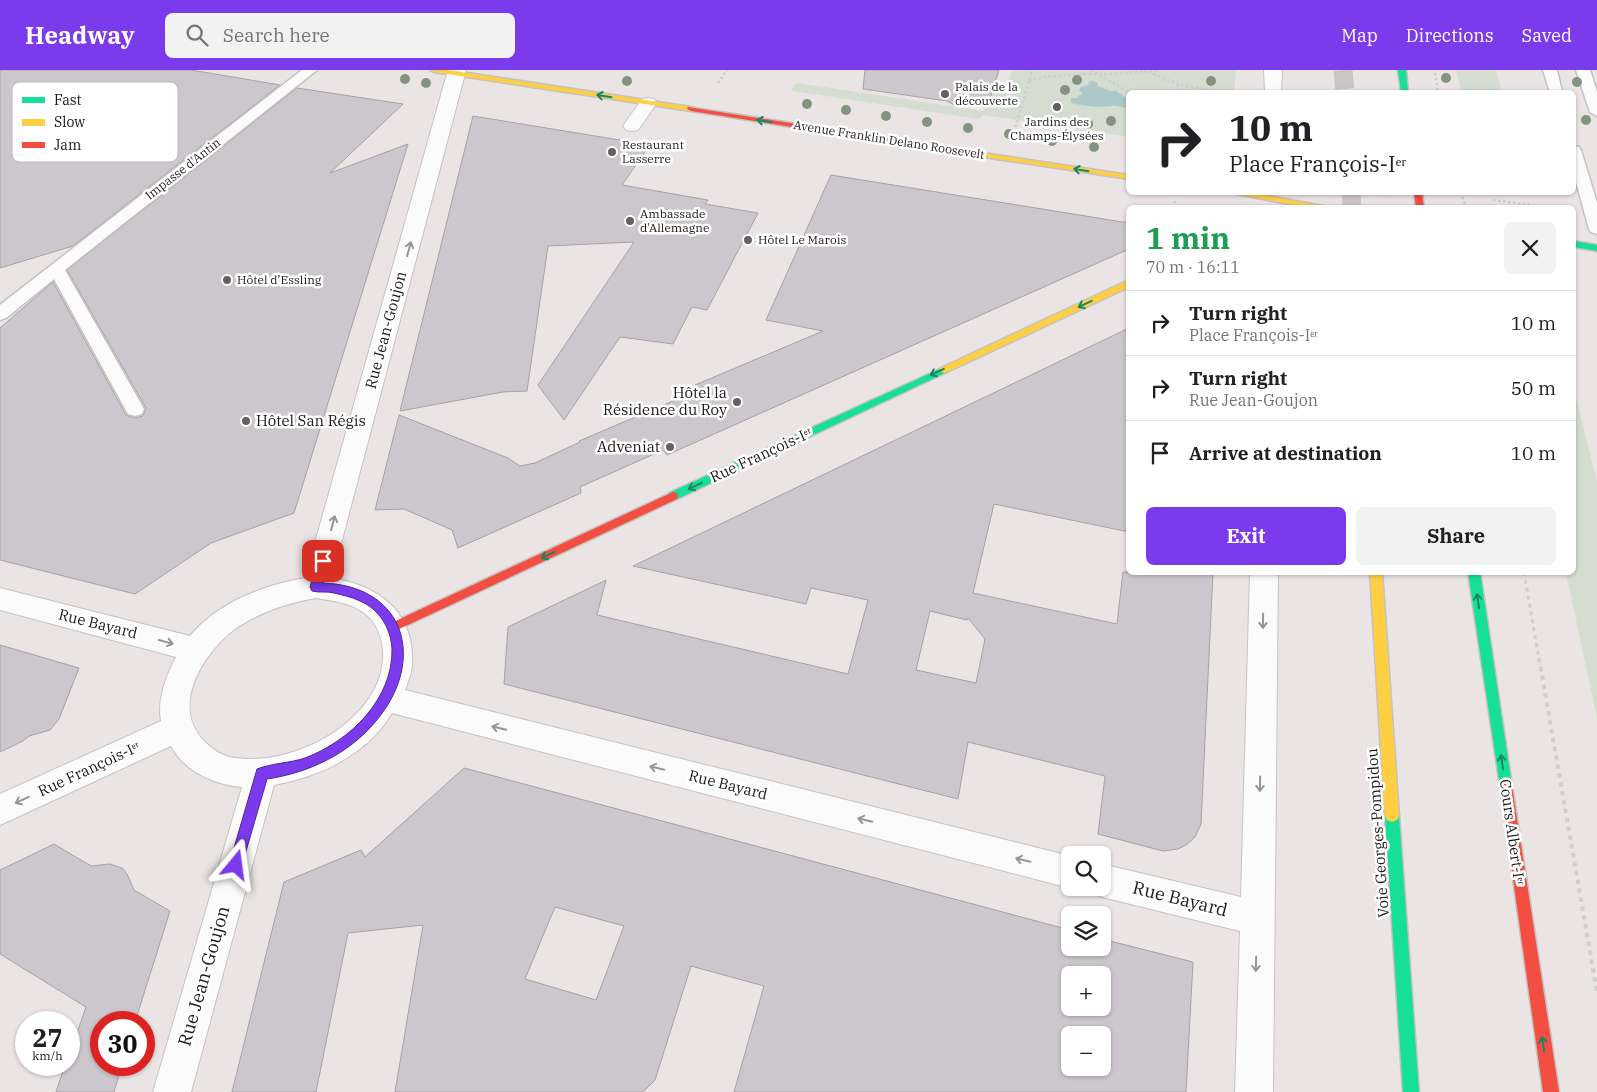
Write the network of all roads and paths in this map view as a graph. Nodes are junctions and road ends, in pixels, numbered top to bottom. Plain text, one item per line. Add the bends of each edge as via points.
1 (310, 70) edge
2 (727, 70) edge
3 (1032, 70) edge
4 (1091, 70) edge
5 (1144, 70) edge
6 (1160, 70) edge
7 (1273, 70) edge
8 (1402, 70) edge
9 (1434, 70) edge
10 (1550, 70) edge
11 (1583, 70) edge
12 (449, 71) edge
13 (1149, 72) junction
14 (1029, 81) junction
15 (718, 83) dead end
16 (1178, 84) junction
17 (1126, 90) edge
18 (1179, 90) edge
19 (1209, 90) edge
20 (1273, 90) edge
21 (1405, 90) edge
22 (1438, 90) edge
23 (1555, 90) edge
24 (648, 103) junction
25 (1597, 112) edge
26 (632, 126) dead end
27 (1014, 132) dead end
28 (1576, 157) edge
29 (1126, 177) edge
30 (1245, 195) edge
31 (1386, 195) edge
32 (1392, 196) dead end
33 (1175, 199) dead end
34 (1272, 200) edge
35 (1493, 200) dead end
36 (1174, 205) edge
37 (1308, 205) edge
38 (1532, 205) edge
39 (1597, 228) edge
40 (1576, 244) edge
41 (1597, 248) edge
42 (56, 269) junction
43 (1126, 284) edge
44 (0, 314) edge
45 (135, 409) dead end
46 (1264, 575) edge
47 (1376, 575) edge
48 (1474, 575) edge
49 (1525, 575) edge
50 (316, 587) junction
51 (0, 599) edge
52 (393, 627) junction
53 (196, 650) junction
54 (385, 698) junction
55 (177, 728) junction
56 (262, 773) junction
57 (0, 810) edge
58 (1061, 870) edge
59 (1111, 882) edge
60 (1257, 918) junction
61 (1597, 992) edge
62 (172, 1092) edge
63 (1254, 1092) edge
64 (1411, 1092) edge
65 (1551, 1092) edge

1 - 42 lane, Impasse d'Antin
2 - 15 path
3 - 14 path
4 - 17 path
5 - 13 path
6 - 13 path
7 - 20 street
8 - 21 street
9 - 22 path
10 - 23 lane
11 - 25 lane
24 -> 12 street, Avenue Franklin Delano Roosevelt
50 -> 12 street, Rue Jean-Goujon
13 - 14 path, bridge via 1043,77
13 - 16 path
14 - 27 path
16 - 18 path
16 - 19 path
24 - 26 street
29 -> 24 street, Avenue Franklin Delano Roosevelt
28 - 39 lane
30 - 34 street
31 - 32 path
33 - 36 path
34 - 37 street
35 - 38 path
40 - 41 street
42 - 44 lane, Impasse d'Antin
42 - 45 lane
43 -> 52 street, Rue François-Iᵉʳ
46 -> 60 street
47 - 64 street, Voie Georges-Pompidou
65 -> 48 street, Cours Albert-Iᵉʳ
49 - 61 path
50 - 52 street via 333,588 363,597 386,615
50 - 53 street via 294,590 250,605 211,632
51 -> 53 street, Rue Bayard
52 - 54 street via 398,643 398,661
53 - 55 street via 176,689 174,709
54 - 56 street via 355,735 334,750 286,770
58 -> 54 street, Rue Bayard
55 - 56 street via 199,758 238,773
55 -> 57 street, Rue François-Iᵉʳ
56 - 62 street, Rue Jean-Goujon
59 - 60 street, Rue Bayard
60 -> 63 street

